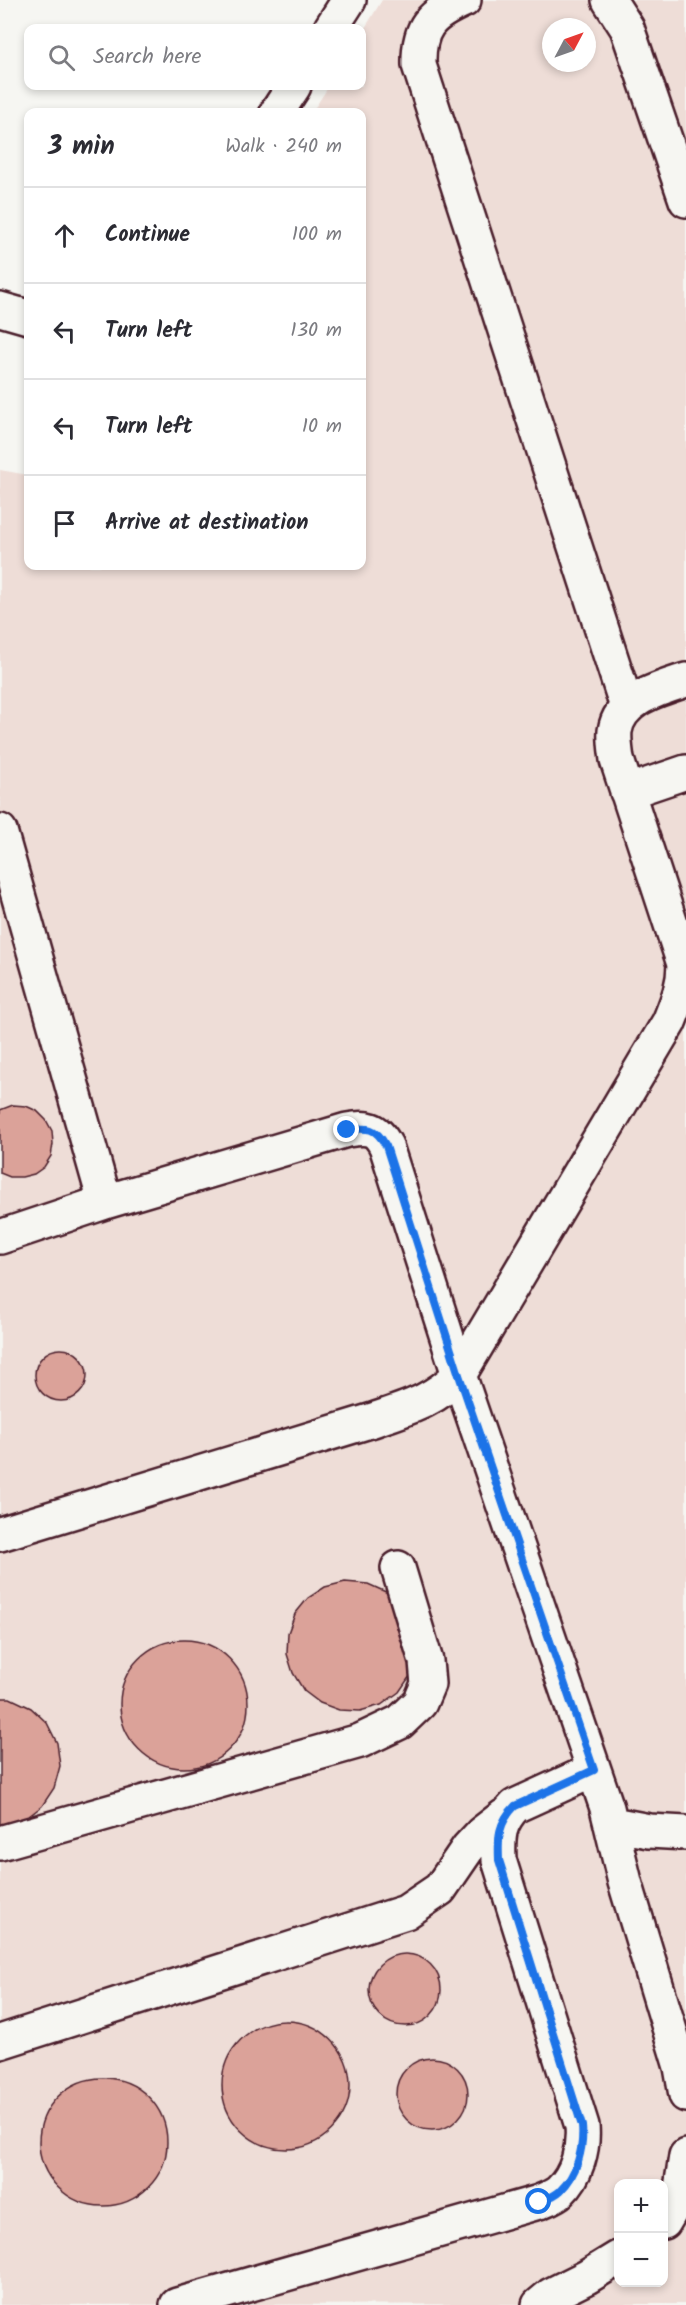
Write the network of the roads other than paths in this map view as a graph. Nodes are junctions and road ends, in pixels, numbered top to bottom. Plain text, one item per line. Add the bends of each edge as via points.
1 (349, 0) edge
2 (464, 0) edge
3 (609, 0) edge
4 (333, 24) edge
5 (291, 90) edge
6 (280, 108) edge
7 (686, 200) edge
8 (0, 309) edge
9 (24, 316) edge
10 (686, 680) edge
11 (627, 707) junction
12 (686, 772) edge
13 (627, 792) junction
14 (0, 831) edge
15 (685, 983) edge
16 (105, 1202) junction
17 (0, 1237) edge
18 (459, 1375) junction
19 (0, 1534) edge
20 (398, 1568) dead end
21 (594, 1770) junction
22 (504, 1816) junction
23 (612, 1824) junction
24 (686, 1833) edge
25 (0, 1843) edge
26 (0, 2042) edge
27 (686, 2095) edge
28 (686, 2156) edge
29 (668, 2218) edge
30 (614, 2261) edge
31 (177, 2305) edge
32 (539, 2305) edge

1 - 4 street
2 - 11 street via 443,9 427,25 418,44 419,65
3 - 7 street via 627,28
5 - 6 street
8 - 9 street
10 - 11 street via 650,693
11 - 13 street via 615,729 617,760
12 - 13 street
13 - 15 street via 684,964
14 - 16 street
15 - 18 street via 669,1022
16 - 17 street
16 - 18 street via 365,1127 379,1134 386,1146
18 - 19 street via 426,1401 373,1420
18 - 21 street
20 - 25 street via 426,1661 428,1684 420,1703 400,1722 360,1741
21 - 22 street via 534,1796
21 - 23 street
22 - 26 street via 468,1848 440,1889 406,1912
22 - 31 street via 498,1840 499,1860 582,2126 580,2157 571,2176 559,2193 539,2202
23 - 24 street
23 - 27 street
28 - 29 street via 680,2195
30 - 32 street

